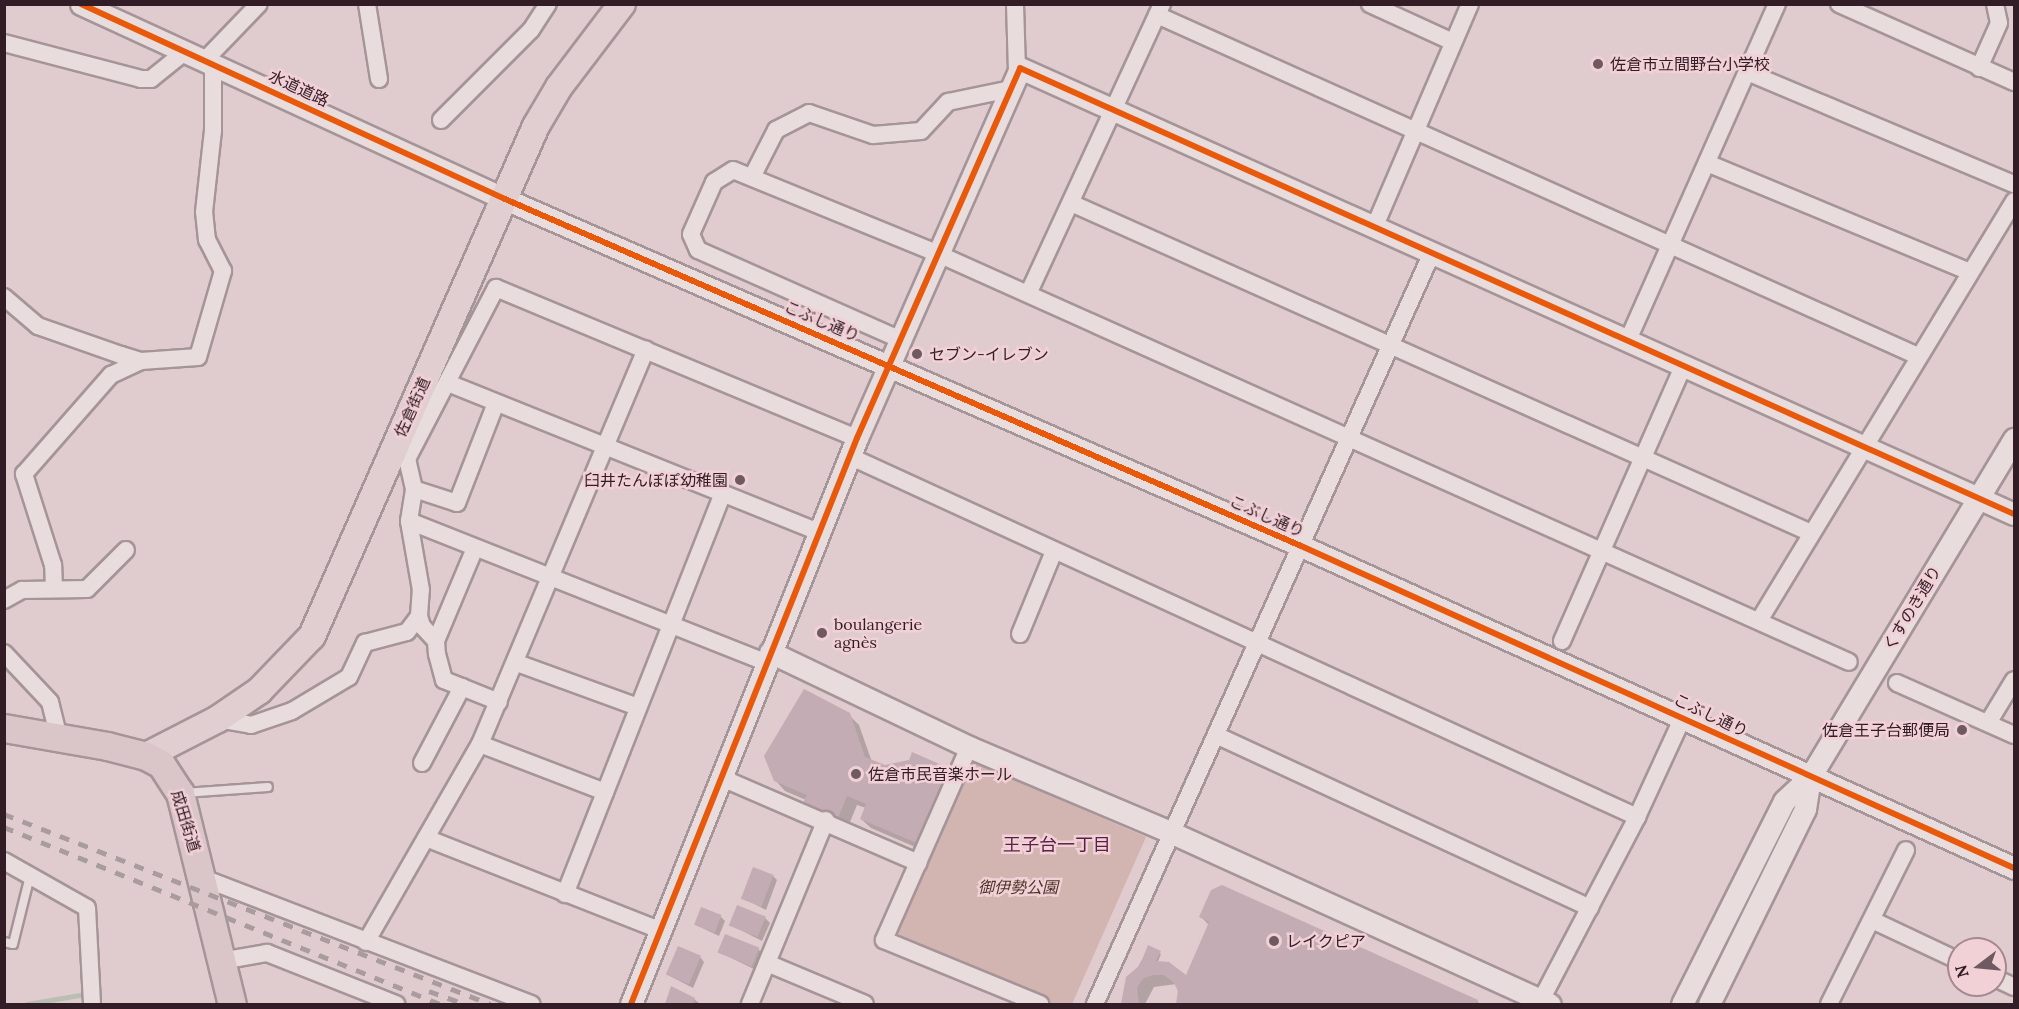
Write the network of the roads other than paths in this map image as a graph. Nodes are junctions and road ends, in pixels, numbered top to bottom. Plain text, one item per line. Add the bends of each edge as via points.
1 (81, 4) edge
2 (259, 4) edge
3 (367, 4) edge
4 (548, 4) edge
5 (622, 4) edge
6 (1015, 4) edge
7 (1370, 4) edge
8 (1470, 4) edge
9 (1777, 4) edge
10 (1839, 4) edge
11 (1995, 4) edge
12 (1159, 10) edge
13 (532, 11) edge
14 (117, 12) edge
15 (1453, 42) junction
16 (4, 43) edge
17 (186, 51) junction
18 (210, 61) junction
19 (1979, 68) junction
20 (1747, 72) junction
21 (379, 80) dead end
22 (1014, 81) junction
23 (2014, 82) edge
24 (1113, 112) junction
25 (441, 120) dead end
26 (1414, 130) junction
27 (1707, 163) junction
28 (752, 177) junction
29 (2014, 184) edge
30 (505, 199) junction
31 (2014, 201) edge
32 (1071, 203) junction
33 (1374, 228) junction
34 (1669, 245) junction
35 (936, 253) junction
36 (1431, 255) junction
37 (1970, 272) junction
38 (1029, 292) junction
39 (4, 297) edge
40 (899, 339) junction
41 (1628, 340) junction
42 (1391, 345) junction
43 (646, 350) junction
44 (1918, 356) junction
45 (141, 361) junction
46 (888, 364) junction
47 (1684, 365) junction
48 (448, 383) junction
49 (496, 403) junction
50 (1351, 436) junction
51 (2014, 439) edge
52 (604, 447) junction
53 (853, 447) junction
54 (1866, 448) junction
55 (1643, 459) junction
56 (414, 489) junction
57 (722, 496) junction
58 (1979, 498) junction
59 (2014, 514) edge
60 (409, 520) junction
61 (819, 532) junction
62 (1811, 534) junction
63 (1299, 545) junction
64 (475, 548) junction
65 (1603, 549) junction
66 (126, 550) dead end
67 (1054, 551) junction
68 (552, 579) junction
69 (54, 589) junction
70 (4, 600) edge
71 (419, 616) junction
72 (1760, 619) junction
73 (670, 626) junction
74 (1020, 634) dead end
75 (436, 641) junction
76 (1562, 641) dead end
77 (1255, 645) junction
78 (4, 653) edge
79 (768, 657) junction
80 (1850, 662) dead end
81 (517, 663) junction
82 (2014, 680) edge
83 (1897, 682) dead end
84 (462, 687) junction
85 (499, 702) junction
86 (638, 707) junction
87 (1683, 717) junction
88 (218, 719) junction
89 (1988, 723) junction
90 (4, 728) edge
91 (1216, 735) junction
92 (2014, 735) edge
93 (59, 737) junction
94 (480, 744) junction
95 (969, 747) junction
96 (146, 756) junction
97 (422, 763) dead end
98 (722, 777) junction
99 (1810, 777) junction
100 (268, 787) dead end
101 (605, 792) junction
102 (180, 793) junction
103 (1636, 817) junction
104 (826, 820) junction
105 (1170, 832) junction
106 (426, 838) junction
107 (1906, 850) dead end
108 (4, 861) edge
109 (918, 863) junction
110 (2014, 868) edge
111 (30, 876) junction
112 (203, 878) junction
113 (565, 894) junction
114 (1590, 908) junction
115 (1872, 921) junction
116 (662, 931) junction
117 (4, 942) edge
118 (366, 942) junction
119 (1947, 955) edge
120 (222, 962) junction
121 (767, 963) junction
122 (1543, 1003) edge
123 (92, 1005) edge
124 (232, 1005) edge
125 (396, 1005) edge
126 (532, 1005) edge
127 (631, 1005) edge
128 (750, 1005) edge
129 (865, 1005) edge
130 (1040, 1005) edge
131 (1095, 1005) edge
132 (1682, 1005) edge
133 (1709, 1005) edge
134 (1829, 1005) edge

1 - 14 street, 水道道路
2 - 18 street
3 - 21 street
4 - 13 street
5 - 30 main road, 佐倉街道 via 559,87 536,126
6 - 22 street
7 - 15 street
8 - 15 street
9 - 20 street
10 - 19 street
11 - 19 street via 1999,23
12 - 24 street
12 - 26 street
13 - 25 street via 531,30
14 - 17 street, 水道道路
15 - 26 street
16 - 17 street via 141,79 151,79
17 - 18 street, 水道道路
18 - 30 street, 水道道路
18 - 45 street via 213,131 204,212 207,240 223,271 198,357
19 - 23 street
20 - 27 street
20 - 29 street
22 - 24 street via 1020,68
22 - 28 street via 948,102 921,131 873,135 808,113 776,130
22 - 35 street
24 - 32 street
24 - 33 street
26 - 33 street
26 - 34 street
27 - 34 street
27 - 37 street
28 - 35 street
28 - 40 street via 733,170 714,182 691,234 698,250
30 - 46 street, こぶし通り
30 - 88 main road, 佐倉街道 via 321,620 312,636 259,691
31 - 37 street
32 - 38 street
32 - 42 street
33 - 36 street
34 - 41 street
34 - 44 street
35 - 38 street
35 - 40 street
36 - 41 street
36 - 42 street
37 - 44 street
38 - 50 street
39 - 45 street via 38,327
40 - 46 street
41 - 47 street
42 - 50 street
42 - 55 street
43 - 48 street via 496,288
43 - 52 street
43 - 53 street
44 - 54 street
45 - 69 street via 111,375 24,474 53,565
46 - 53 street
46 - 63 street, こぶし通り
47 - 54 street
47 - 55 street
48 - 49 street
48 - 56 street via 407,459
49 - 52 street
49 - 56 street via 457,503
50 - 63 street
50 - 65 street
51 - 58 street, くすのき通り
52 - 57 street
52 - 68 street
53 - 61 street
53 - 67 street
54 - 58 street
54 - 62 street
55 - 62 street
55 - 65 street
56 - 60 street
57 - 61 street
57 - 73 street
58 - 59 street
58 - 99 street, くすのき通り
60 - 64 street
60 - 71 street via 421,590
61 - 79 street
62 - 72 street
63 - 77 street
63 - 87 street, こぶし通り
64 - 68 street
64 - 75 street
65 - 72 street
65 - 76 street
66 - 69 street via 87,588
67 - 74 street
67 - 77 street
68 - 73 street
68 - 81 street
69 - 70 street via 22,590
71 - 75 street via 422,626
71 - 88 street via 406,632 365,643 349,677 292,711 250,725
72 - 80 street
73 - 79 street
73 - 86 street
75 - 84 street via 444,680
77 - 91 street
77 - 103 street
78 - 93 street via 50,702
79 - 95 street
79 - 98 street
81 - 85 street
81 - 86 street
82 - 89 street
83 - 89 street
84 - 85 street
84 - 97 street
85 - 94 street
86 - 101 street
87 - 99 street, こぶし通り
87 - 103 street
88 - 96 main road, 佐倉街道
89 - 92 street
90 - 93 highway, 成田街道
91 - 105 street
91 - 114 street
93 - 96 highway, 成田街道
94 - 101 street
94 - 106 street
95 - 105 street
95 - 109 street
96 - 102 highway, 成田街道 via 161,764
98 - 104 street
98 - 116 street
99 - 110 street, こぶし通り
99 - 132 street, くすのき通り via 1784,801
99 - 133 street, くすのき通り via 1805,809
100 - 102 lane
101 - 113 street
102 - 112 highway, 成田街道
103 - 114 street
104 - 109 street
104 - 121 street
105 - 122 street
105 - 131 street
106 - 113 street
106 - 118 street
107 - 115 street
108 - 111 street
109 - 130 street via 884,940
111 - 117 lane via 13,944
111 - 123 street via 87,908
112 - 118 street
112 - 120 highway, 成田街道
113 - 116 street
114 - 122 street
115 - 119 street
115 - 134 street
116 - 127 street
118 - 126 street
120 - 124 highway, 成田街道
120 - 125 street via 267,953
121 - 128 street
121 - 129 street

